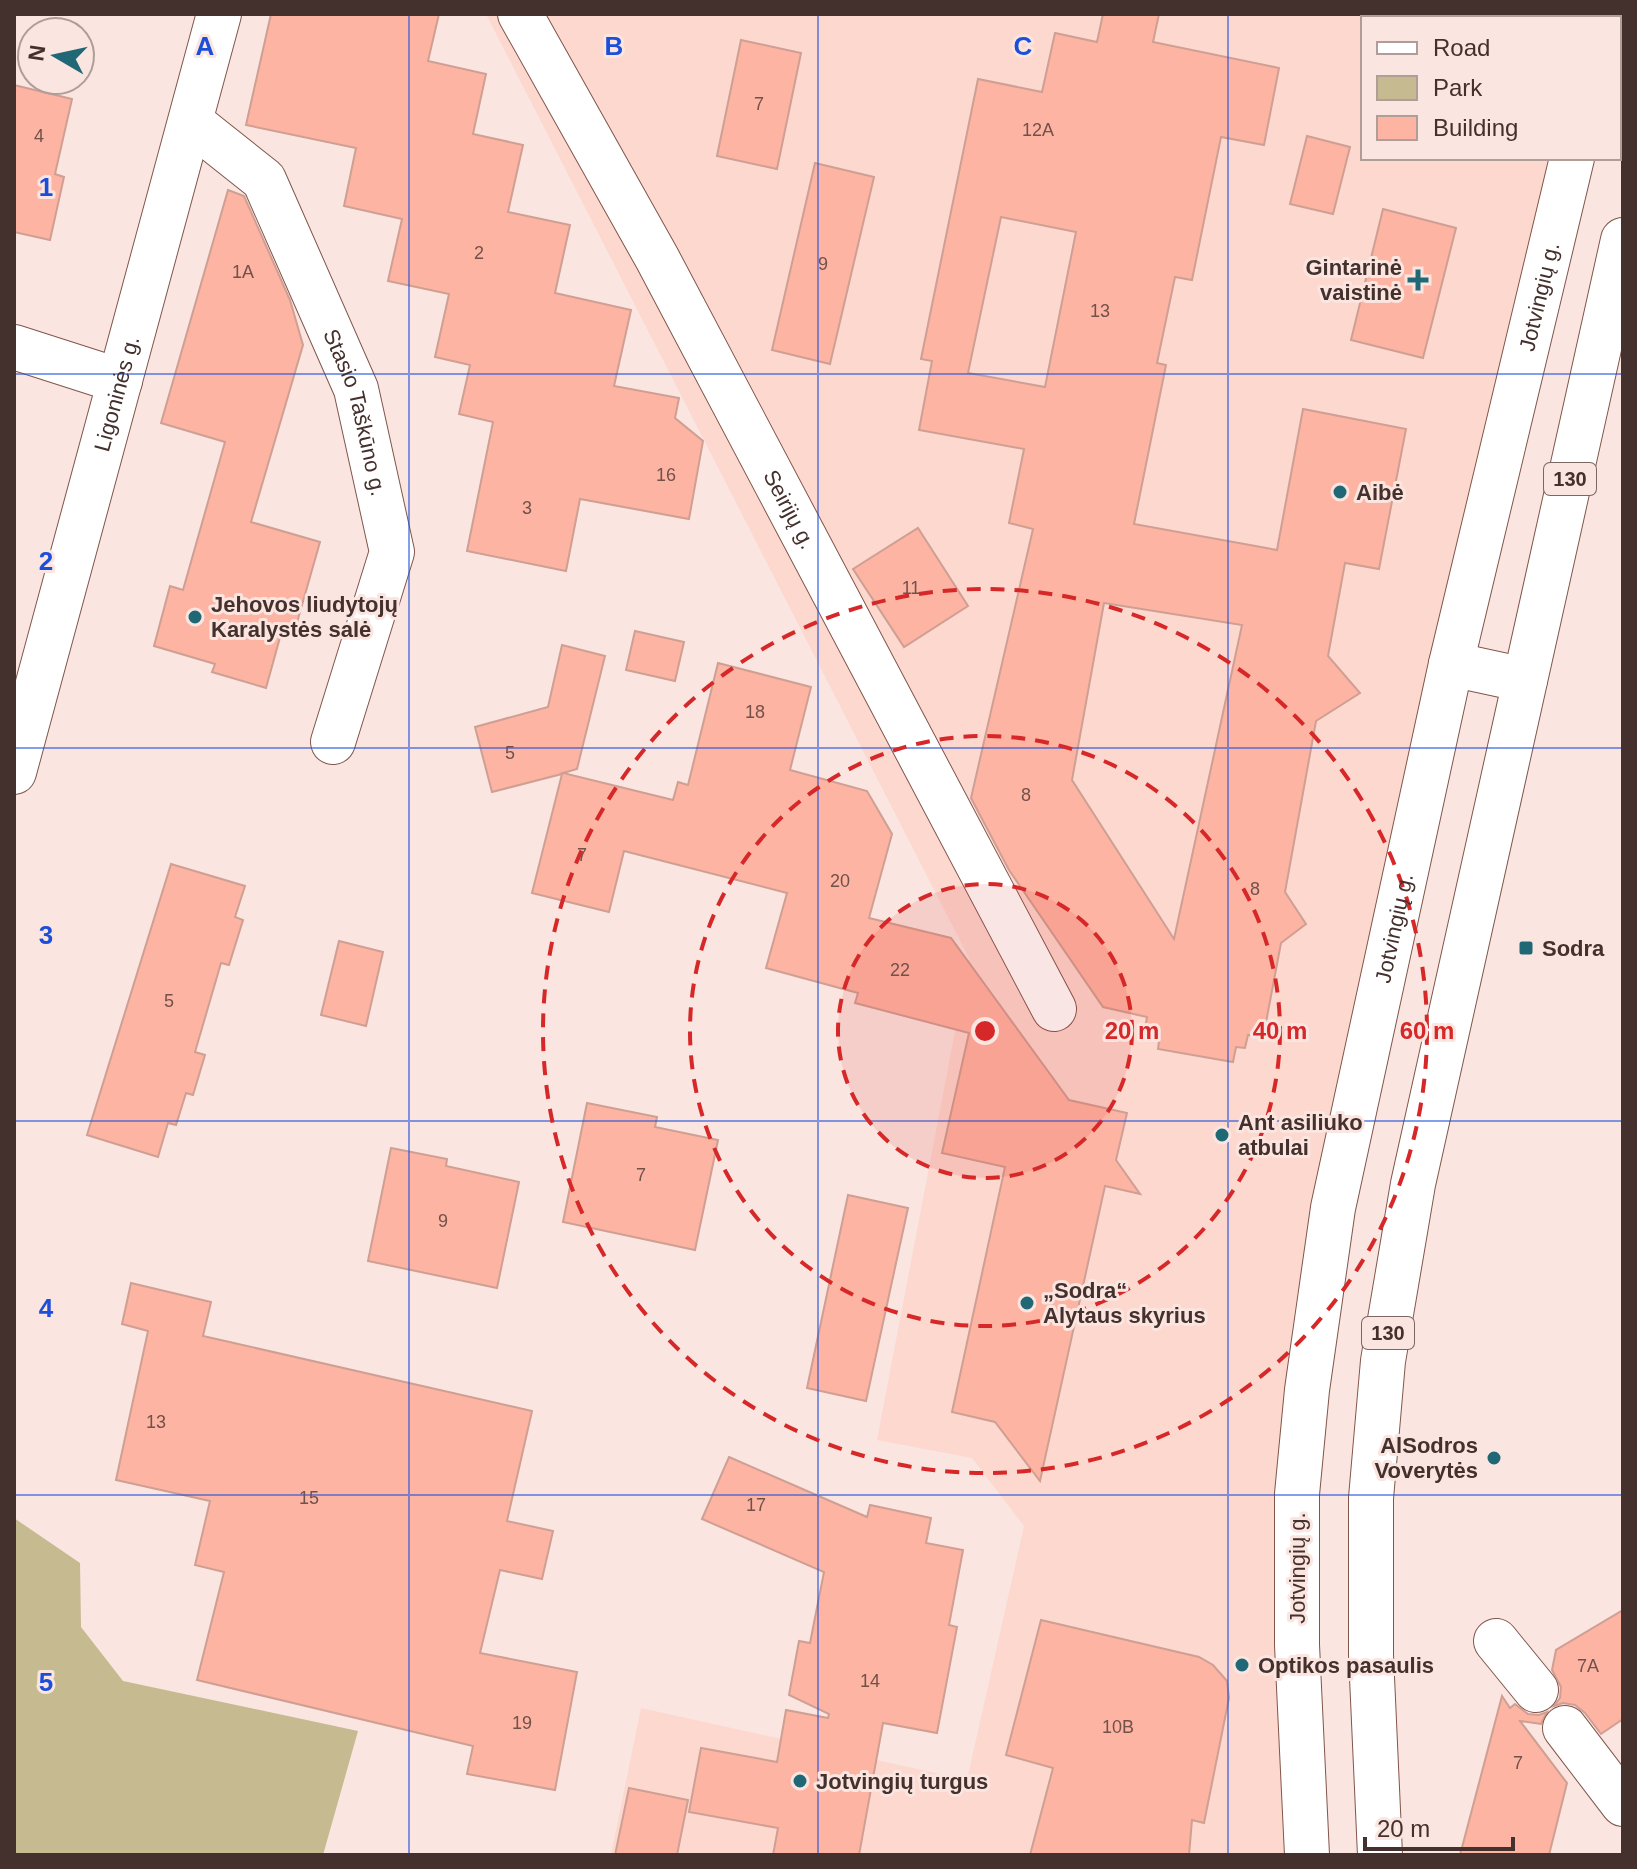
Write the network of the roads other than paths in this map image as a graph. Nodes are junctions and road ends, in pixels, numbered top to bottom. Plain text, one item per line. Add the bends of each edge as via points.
1 (219, 14) edge
2 (520, 14) edge
3 (191, 122) junction
4 (1572, 160) edge
5 (1623, 240) edge
6 (14, 347) edge
7 (120, 381) junction
8 (1451, 664) junction
9 (1525, 680) junction
10 (333, 742) dead end
11 (14, 772) edge
12 (1054, 1009) dead end
13 (1496, 1641) dead end
14 (1536, 1690) dead end
15 (1565, 1728) dead end
16 (1623, 1804) edge
17 (1307, 1855) edge
18 (1380, 1855) edge

1 - 3 main road, Ligoninės g.
2 - 12 main road, Seirijų g. via 657,258
3 - 7 main road, Ligoninės g.
3 - 10 main road, Stasio Taškūno g. via 264,180 356,389 392,552
4 - 8 main road, Jotvingių g.
5 - 9 main road, 130
6 - 7 main road
7 - 11 main road, Ligoninės g.
8 - 9 main road
8 - 17 main road, Jotvingių g. via 1333,1208 1307,1390 1297,1494 1297,1645
9 - 18 main road, 130 via 1413,1184 1383,1361 1371,1498
13 - 14 main road
15 - 16 main road

